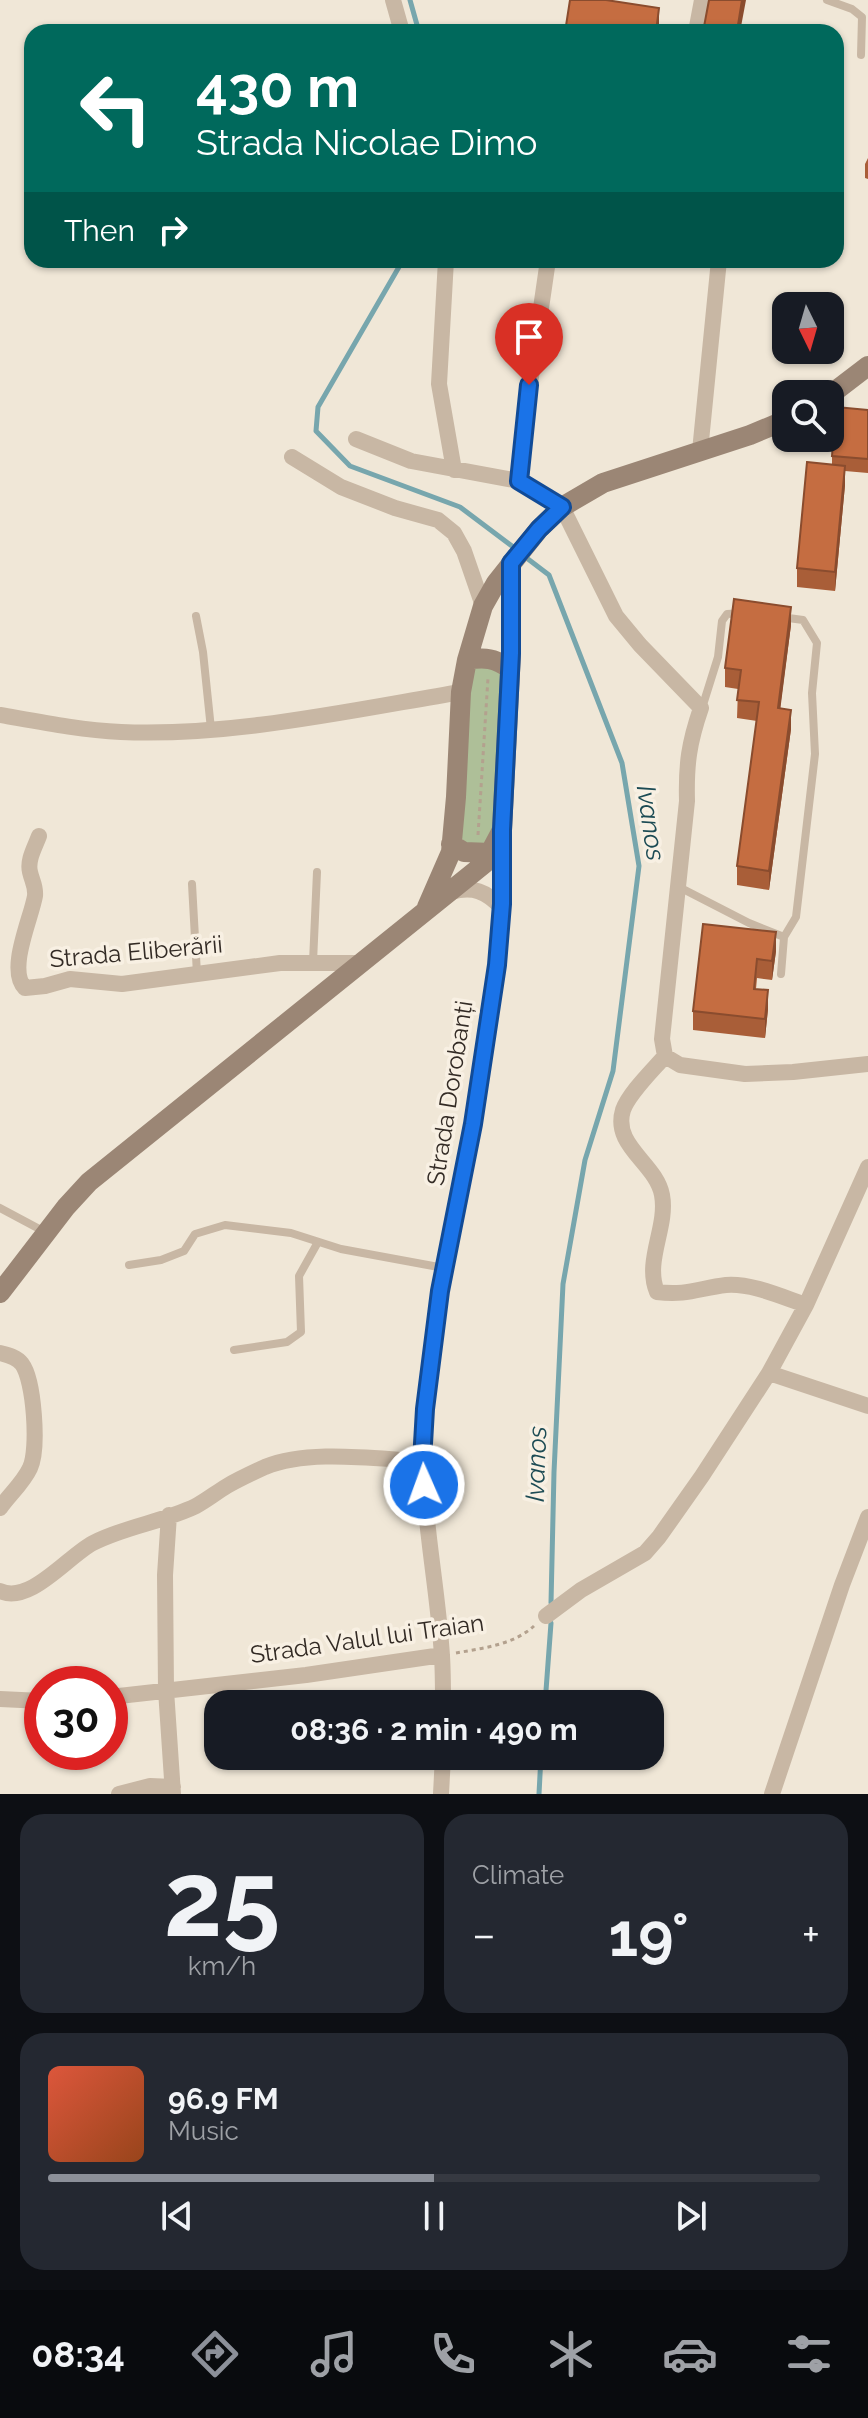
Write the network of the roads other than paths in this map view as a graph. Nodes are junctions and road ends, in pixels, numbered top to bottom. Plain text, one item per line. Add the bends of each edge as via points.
1 (393, 0) edge
2 (702, 0) edge
3 (827, 0) edge
4 (400, 24) edge
5 (698, 24) edge
6 (861, 55) dead end
7 (446, 268) edge
8 (547, 268) edge
9 (718, 268) edge
10 (868, 366) edge
11 (844, 384) edge
12 (772, 426) edge
13 (356, 439) dead end
14 (700, 451) junction
15 (292, 457) dead end
16 (454, 470) junction
17 (519, 481) junction
18 (562, 507) junction
19 (511, 563) junction
20 (483, 606) junction
21 (753, 613) edge
22 (766, 615) edge
23 (196, 616) dead end
24 (467, 660) junction
25 (510, 669) junction
26 (461, 692) junction
27 (701, 708) junction
28 (0, 715) edge
29 (211, 729) junction
30 (502, 830) junction
31 (39, 836) dead end
32 (451, 844) junction
33 (484, 849) junction
34 (317, 872) dead end
35 (192, 884) dead end
36 (679, 887) junction
37 (450, 892) junction
38 (502, 908) junction
39 (425, 911) junction
40 (784, 937) junction
41 (313, 963) junction
42 (363, 963) junction
43 (781, 974) dead end
44 (197, 975) junction
45 (665, 1056) junction
46 (868, 1064) edge
47 (868, 1167) edge
48 (0, 1208) edge
49 (46, 1233) junction
50 (318, 1242) junction
51 (129, 1265) dead end
52 (444, 1268) junction
53 (0, 1293) edge
54 (806, 1305) junction
55 (234, 1350) dead end
56 (0, 1353) edge
57 (769, 1373) junction
58 (868, 1406) edge
59 (422, 1461) junction
60 (0, 1508) edge
61 (169, 1515) junction
62 (868, 1517) edge
63 (0, 1591) edge
64 (546, 1616) road end
65 (442, 1655) junction
66 (166, 1690) junction
67 (443, 1690) edge
68 (128, 1695) edge
69 (0, 1699) edge
70 (24, 1700) edge
71 (442, 1770) edge
72 (173, 1790) edge
73 (119, 1794) edge
74 (441, 1794) edge
75 (772, 1794) edge

1 - 4 street
2 - 5 street
3 - 6 lane via 862,17
7 - 16 street via 439,384
8 - 17 street
9 - 14 street
10 - 11 street
12 - 14 street
13 - 16 street via 411,461
14 - 18 street via 603,483
15 - 20 street via 341,487 438,520 464,551
16 - 17 street
17 - 18 street
18 - 19 street
18 - 27 street via 616,616
19 - 20 street
19 - 25 street, Strada Dorobanți
20 - 24 street
21 - 27 lane via 727,614 722,621 718,657
22 - 40 lane via 803,620 817,643 809,813 796,917
23 - 29 lane
24 - 25 street via 496,659
24 - 26 street
25 - 30 street, Strada Dorobanți
26 - 29 street
26 - 32 street
27 - 36 street via 686,769
28 - 29 street via 123,732
30 - 33 street
30 - 38 street, Strada Dorobanți
31 - 44 street, Strada Eliberării via 29,860 35,896 20,950 18,973 25,988 70,979 122,984
32 - 33 street via 464,852
32 - 39 street
33 - 37 street via 484,864
34 - 41 lane
35 - 44 lane
36 - 40 lane
36 - 45 street via 662,1039
37 - 38 street via 478,890
37 - 39 street
38 - 52 street, Strada Dorobanți via 482,1068
39 - 42 street
40 - 43 lane
41 - 42 street, Strada Eliberării
41 - 44 street, Strada Eliberării
42 - 49 street via 89,1182
45 - 46 street via 680,1065 745,1074
45 - 54 street via 628,1101 622,1125 630,1146 656,1175 663,1197 653,1281 657,1292 676,1295 729,1284
47 - 54 street
48 - 49 lane
49 - 53 street
50 - 51 lane via 225,1225 195,1234 184,1251
50 - 52 lane
50 - 55 lane via 299,1276 301,1332 287,1342
52 - 59 street, Strada Dorobanți
54 - 57 street
56 - 60 street via 24,1365 35,1443 31,1466
57 - 58 street
57 - 64 street via 645,1553
59 - 61 street via 293,1459
59 - 65 street, Strada Dorobanți
61 - 63 street via 91,1544 18,1594
61 - 66 street
62 - 75 street
65 - 66 street, Strada Valul lui Traian
65 - 67 street, Strada Dorobanți
66 - 68 street, Strada Valul lui Traian
66 - 72 street
69 - 70 street
71 - 74 street
72 - 73 street via 150,1786

